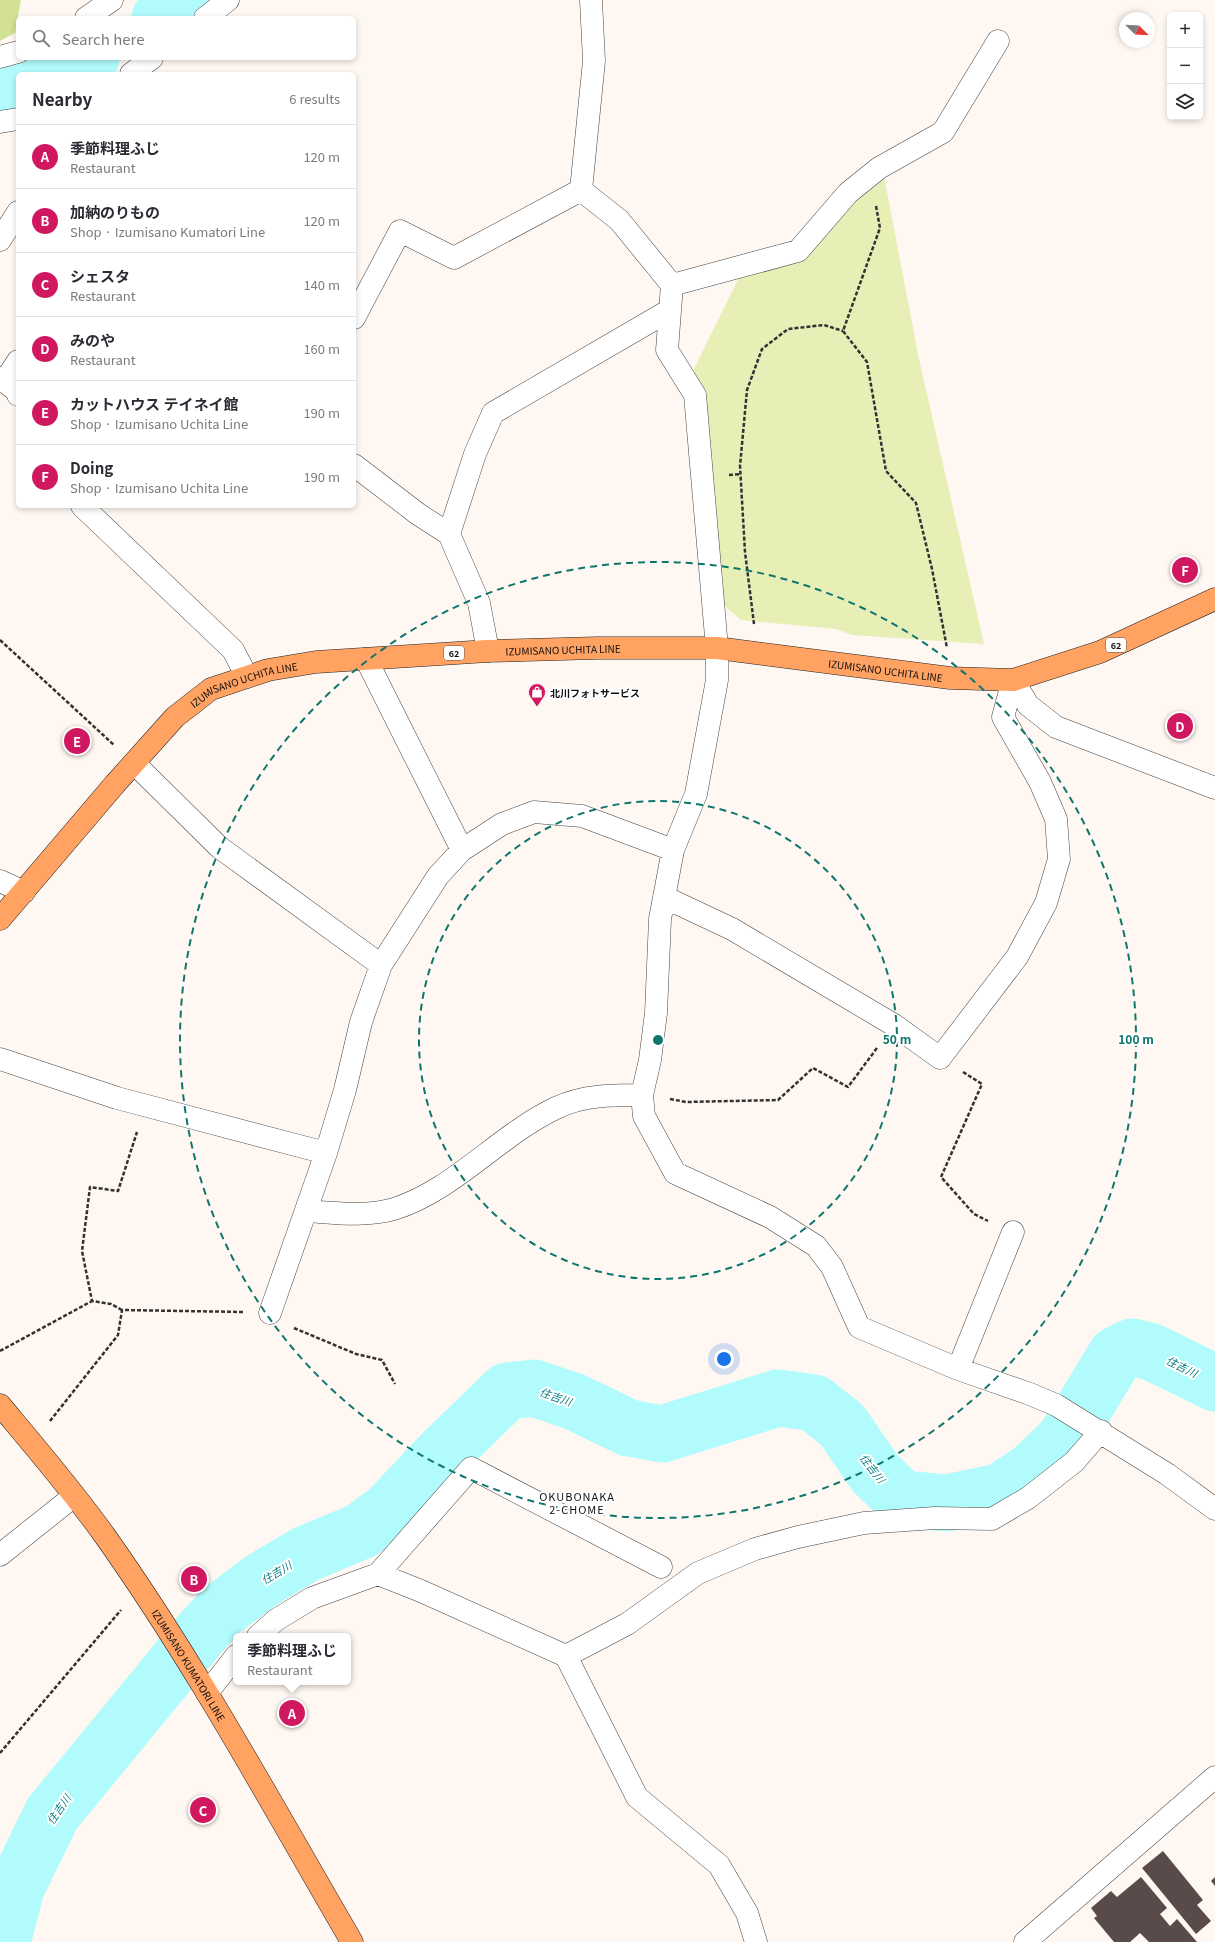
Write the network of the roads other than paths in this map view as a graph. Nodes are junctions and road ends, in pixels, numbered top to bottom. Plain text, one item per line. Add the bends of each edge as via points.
1 (112, 0) edge
2 (228, 0) edge
3 (591, 0) edge
4 (89, 16) edge
5 (208, 16) edge
6 (998, 41) dead end
7 (16, 53) edge
8 (0, 57) edge
9 (149, 60) edge
10 (134, 72) edge
11 (16, 120) edge
12 (0, 122) edge
13 (581, 190) junction
14 (16, 215) edge
15 (0, 240) edge
16 (672, 284) junction
17 (670, 310) junction
18 (356, 314) edge
19 (16, 365) edge
20 (7, 385) edge
21 (356, 467) edge
22 (86, 508) edge
23 (449, 534) junction
24 (1215, 599) edge
25 (717, 648) junction
26 (488, 651) junction
27 (366, 659) junction
28 (247, 677) junction
29 (1013, 680) junction
30 (134, 763) junction
31 (1215, 788) edge
32 (462, 850) junction
33 (673, 850) junction
34 (0, 881) edge
35 (24, 892) junction
36 (664, 897) junction
37 (0, 919) edge
38 (381, 965) junction
39 (0, 1059) edge
40 (642, 1095) junction
41 (326, 1153) junction
42 (307, 1211) junction
43 (1013, 1232) road end
44 (270, 1313) road end
45 (958, 1370) junction
46 (0, 1406) edge
47 (1098, 1430) junction
48 (74, 1496) junction
49 (1215, 1509) edge
50 (0, 1555) edge
51 (661, 1567) dead end
52 (378, 1574) junction
53 (261, 1633) edge
54 (566, 1656) junction
55 (233, 1659) edge
56 (203, 1687) junction
57 (1215, 1777) edge
58 (352, 1942) edge
59 (756, 1942) edge
60 (1025, 1942) edge

1 - 4 street
2 - 5 street
3 - 13 street via 594,61
6 - 16 street via 943,132 879,168 848,193 798,251
7 - 8 street
9 - 10 street
11 - 12 street
13 - 16 street via 619,220
13 - 18 street via 454,258 400,231
14 - 15 street
16 - 17 street
17 - 23 street via 493,413 475,454
17 - 25 street via 667,350 695,395
19 - 20 street
21 - 23 street via 418,514
22 - 28 street via 233,650
23 - 26 street via 479,603
24 - 29 main road, IZUMISANO UCHITA LINE / 62 via 1100,652
25 - 26 main road, IZUMISANO UCHITA LINE / 62
25 - 29 main road, IZUMISANO UCHITA LINE / 62 via 950,678
25 - 33 street via 717,680 696,794
26 - 27 main road, IZUMISANO UCHITA LINE / 62
27 - 28 main road, IZUMISANO UCHITA LINE / 62 via 316,662 268,670
27 - 32 street
28 - 30 main road, IZUMISANO UCHITA LINE / 62 via 211,689 176,717
29 - 31 street via 1028,705 1056,727
29 - 36 street via 1004,717 1040,782 1056,819 1059,859 1046,903 1017,957 940,1058 894,1025 732,929
30 - 35 main road, IZUMISANO UCHITA LINE / 62
30 - 38 street via 219,847
32 - 33 street via 502,824 534,812 582,816
32 - 38 street via 438,876
33 - 36 street
34 - 35 street
35 - 37 main road, IZUMISANO UCHITA LINE / 62
36 - 40 street via 660,919 656,1013
38 - 41 street via 361,1022 345,1090
39 - 41 street via 145,1105
40 - 42 street via 595,1096 556,1107 518,1130 429,1194 394,1209 364,1214
40 - 45 street via 644,1116 675,1173 770,1217 816,1246 832,1267 859,1327
41 - 42 street
42 - 44 street
43 - 45 street
45 - 47 street via 1056,1405
46 - 48 main road, IZUMISANO KUMATORI LINE
47 - 49 street via 1167,1474
47 - 54 street via 1074,1462 1028,1498 992,1519 935,1518 864,1523 755,1549 698,1573 627,1624
48 - 50 street
48 - 56 main road, IZUMISANO KUMATORI LINE via 105,1536
51 - 52 street via 472,1468
52 - 53 street via 312,1598 276,1620
52 - 54 street
54 - 59 street via 637,1797 719,1865 747,1913
55 - 56 street
56 - 58 main road, IZUMISANO KUMATORI LINE
57 - 60 street

